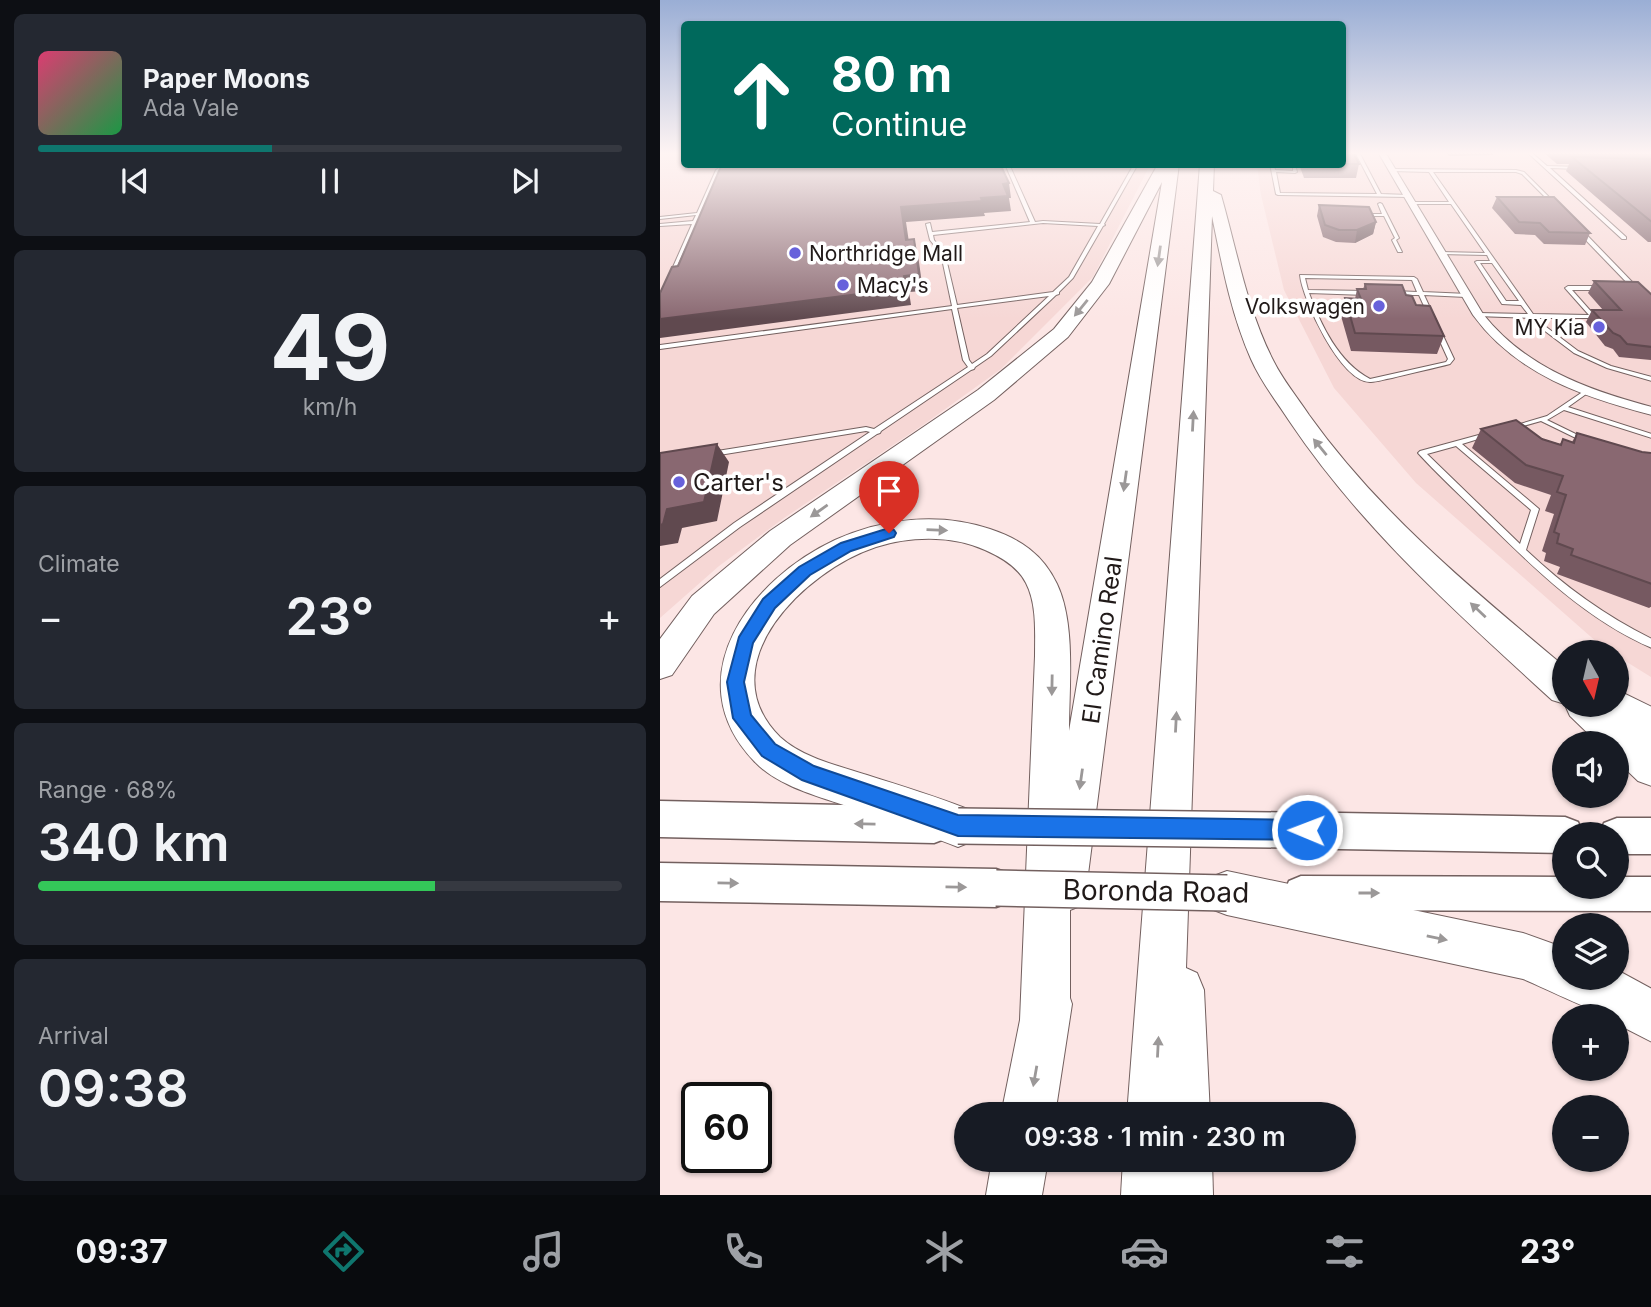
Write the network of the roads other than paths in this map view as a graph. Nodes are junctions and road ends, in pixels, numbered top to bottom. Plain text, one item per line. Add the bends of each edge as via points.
1 (700, 208) edge
2 (1026, 208) edge
3 (1112, 208) edge
4 (1143, 208) edge
5 (1166, 208) edge
6 (1205, 208) edge
7 (1218, 208) edge
8 (1382, 208) edge
9 (1415, 208) edge
10 (1456, 208) edge
11 (1591, 208) edge
12 (697, 214) junction
13 (1353, 215) edge
14 (1386, 215) junction
15 (660, 218) edge
16 (694, 222) junction
17 (1033, 223) junction
18 (1573, 223) edge
19 (928, 224) edge
20 (660, 225) edge
21 (1103, 225) junction
22 (930, 234) junction
23 (1624, 238) dead end
24 (1400, 251) dead end
25 (1442, 253) junction
26 (1488, 254) junction
27 (1494, 262) junction
28 (668, 282) edge
29 (1605, 289) edge
30 (1626, 289) edge
31 (1636, 289) junction
32 (1305, 291) junction
33 (1057, 293) junction
34 (1369, 293) edge
35 (1382, 293) edge
36 (1421, 294) junction
37 (1466, 295) junction
38 (1644, 297) edge
39 (1523, 303) junction
40 (954, 307) junction
41 (1478, 315) junction
42 (1532, 316) junction
43 (660, 347) edge
44 (972, 368) junction
45 (1651, 379) edge
46 (1587, 391) junction
47 (1566, 408) junction
48 (1651, 411) edge
49 (1541, 419) junction
50 (1505, 430) edge
51 (878, 432) junction
52 (1493, 433) edge
53 (1651, 436) edge
54 (1457, 443) junction
55 (1598, 445) edge
56 (706, 456) edge
57 (1523, 549) junction
58 (660, 584) edge
59 (1651, 644) edge
60 (1518, 647) junction
61 (660, 665) edge
62 (1552, 668) edge
63 (1552, 677) edge
64 (1630, 714) edge
65 (1597, 718) edge
66 (1651, 726) edge
67 (1174, 768) junction
68 (1651, 768) edge
69 (660, 819) edge
70 (958, 826) junction
71 (1552, 835) edge
72 (1629, 836) edge
73 (1651, 836) edge
74 (660, 882) edge
75 (1227, 893) junction
76 (1651, 894) edge
77 (1552, 967) edge
78 (1606, 990) edge
79 (1651, 1017) edge
80 (1045, 1023) junction
81 (1030, 1102) edge
82 (1155, 1102) edge
83 (1183, 1102) edge
84 (1018, 1172) edge
85 (1150, 1172) edge
86 (1184, 1172) edge
87 (1014, 1195) edge
88 (1149, 1195) edge
89 (1185, 1195) edge

1 - 12 lane
2 - 17 lane
3 - 21 lane
4 -> 61 highway via 1100,284 1061,333 986,395 780,538 703,605
5 -> 80 highway, El Camino Real
67 -> 6 highway
60 -> 7 highway via 1400,537 1307,432 1262,361 1242,312
8 - 14 lane
9 - 25 street
10 - 26 lane
11 - 23 lane
12 - 15 lane
12 - 16 lane
13 - 14 lane
14 - 24 lane
16 - 20 lane
16 - 28 lane
17 - 21 lane
17 - 22 lane
18 - 31 lane
19 - 22 lane
21 - 33 lane
22 - 40 lane via 943,254
25 - 26 lane
25 - 37 street
26 - 27 lane
27 - 39 lane
27 - 39 lane via 1477,262 1504,303
29 - 42 lane via 1568,288 1593,317
30 - 31 lane
31 - 38 lane
32 - 34 lane
32 - 36 lane via 1302,276 1414,279
32 - 36 lane via 1348,367 1369,381 1451,359
33 - 40 lane
33 - 44 lane
35 - 36 lane
36 - 37 lane
37 - 41 street
39 - 42 lane
40 - 43 lane
40 - 44 lane
41 - 42 lane
41 - 46 street via 1494,336 1522,358
42 - 45 lane via 1576,352
44 - 51 lane
46 - 47 lane
46 - 48 street
47 - 49 lane
47 - 53 lane
49 - 50 lane
49 - 55 lane
51 - 56 lane via 866,429
51 - 58 lane via 737,525
52 - 54 lane
54 - 57 lane via 1535,509
54 - 57 lane via 1422,453
57 - 59 lane via 1574,598
60 - 62 highway
60 - 63 highway
64 - 66 highway
65 - 68 highway
82 -> 67 highway
67 - 83 highway
70 -> 69 main road
70 - 71 main road, bridge
70 -> 80 highway via 809,774 768,750 743,718 736,682 739,668 745,642 769,604 805,571 846,547 889,533 933,528 973,533 1008,547 1026,561 1046,596 1052,656
72 - 73 main road
74 -> 75 main road, Boronda Road, bridge
75 -> 76 main road, Boronda Road
75 -> 77 highway via 1523,956
78 - 79 highway
80 -> 81 highway, El Camino Real
84 - 87 highway
85 - 88 highway
86 - 89 highway

